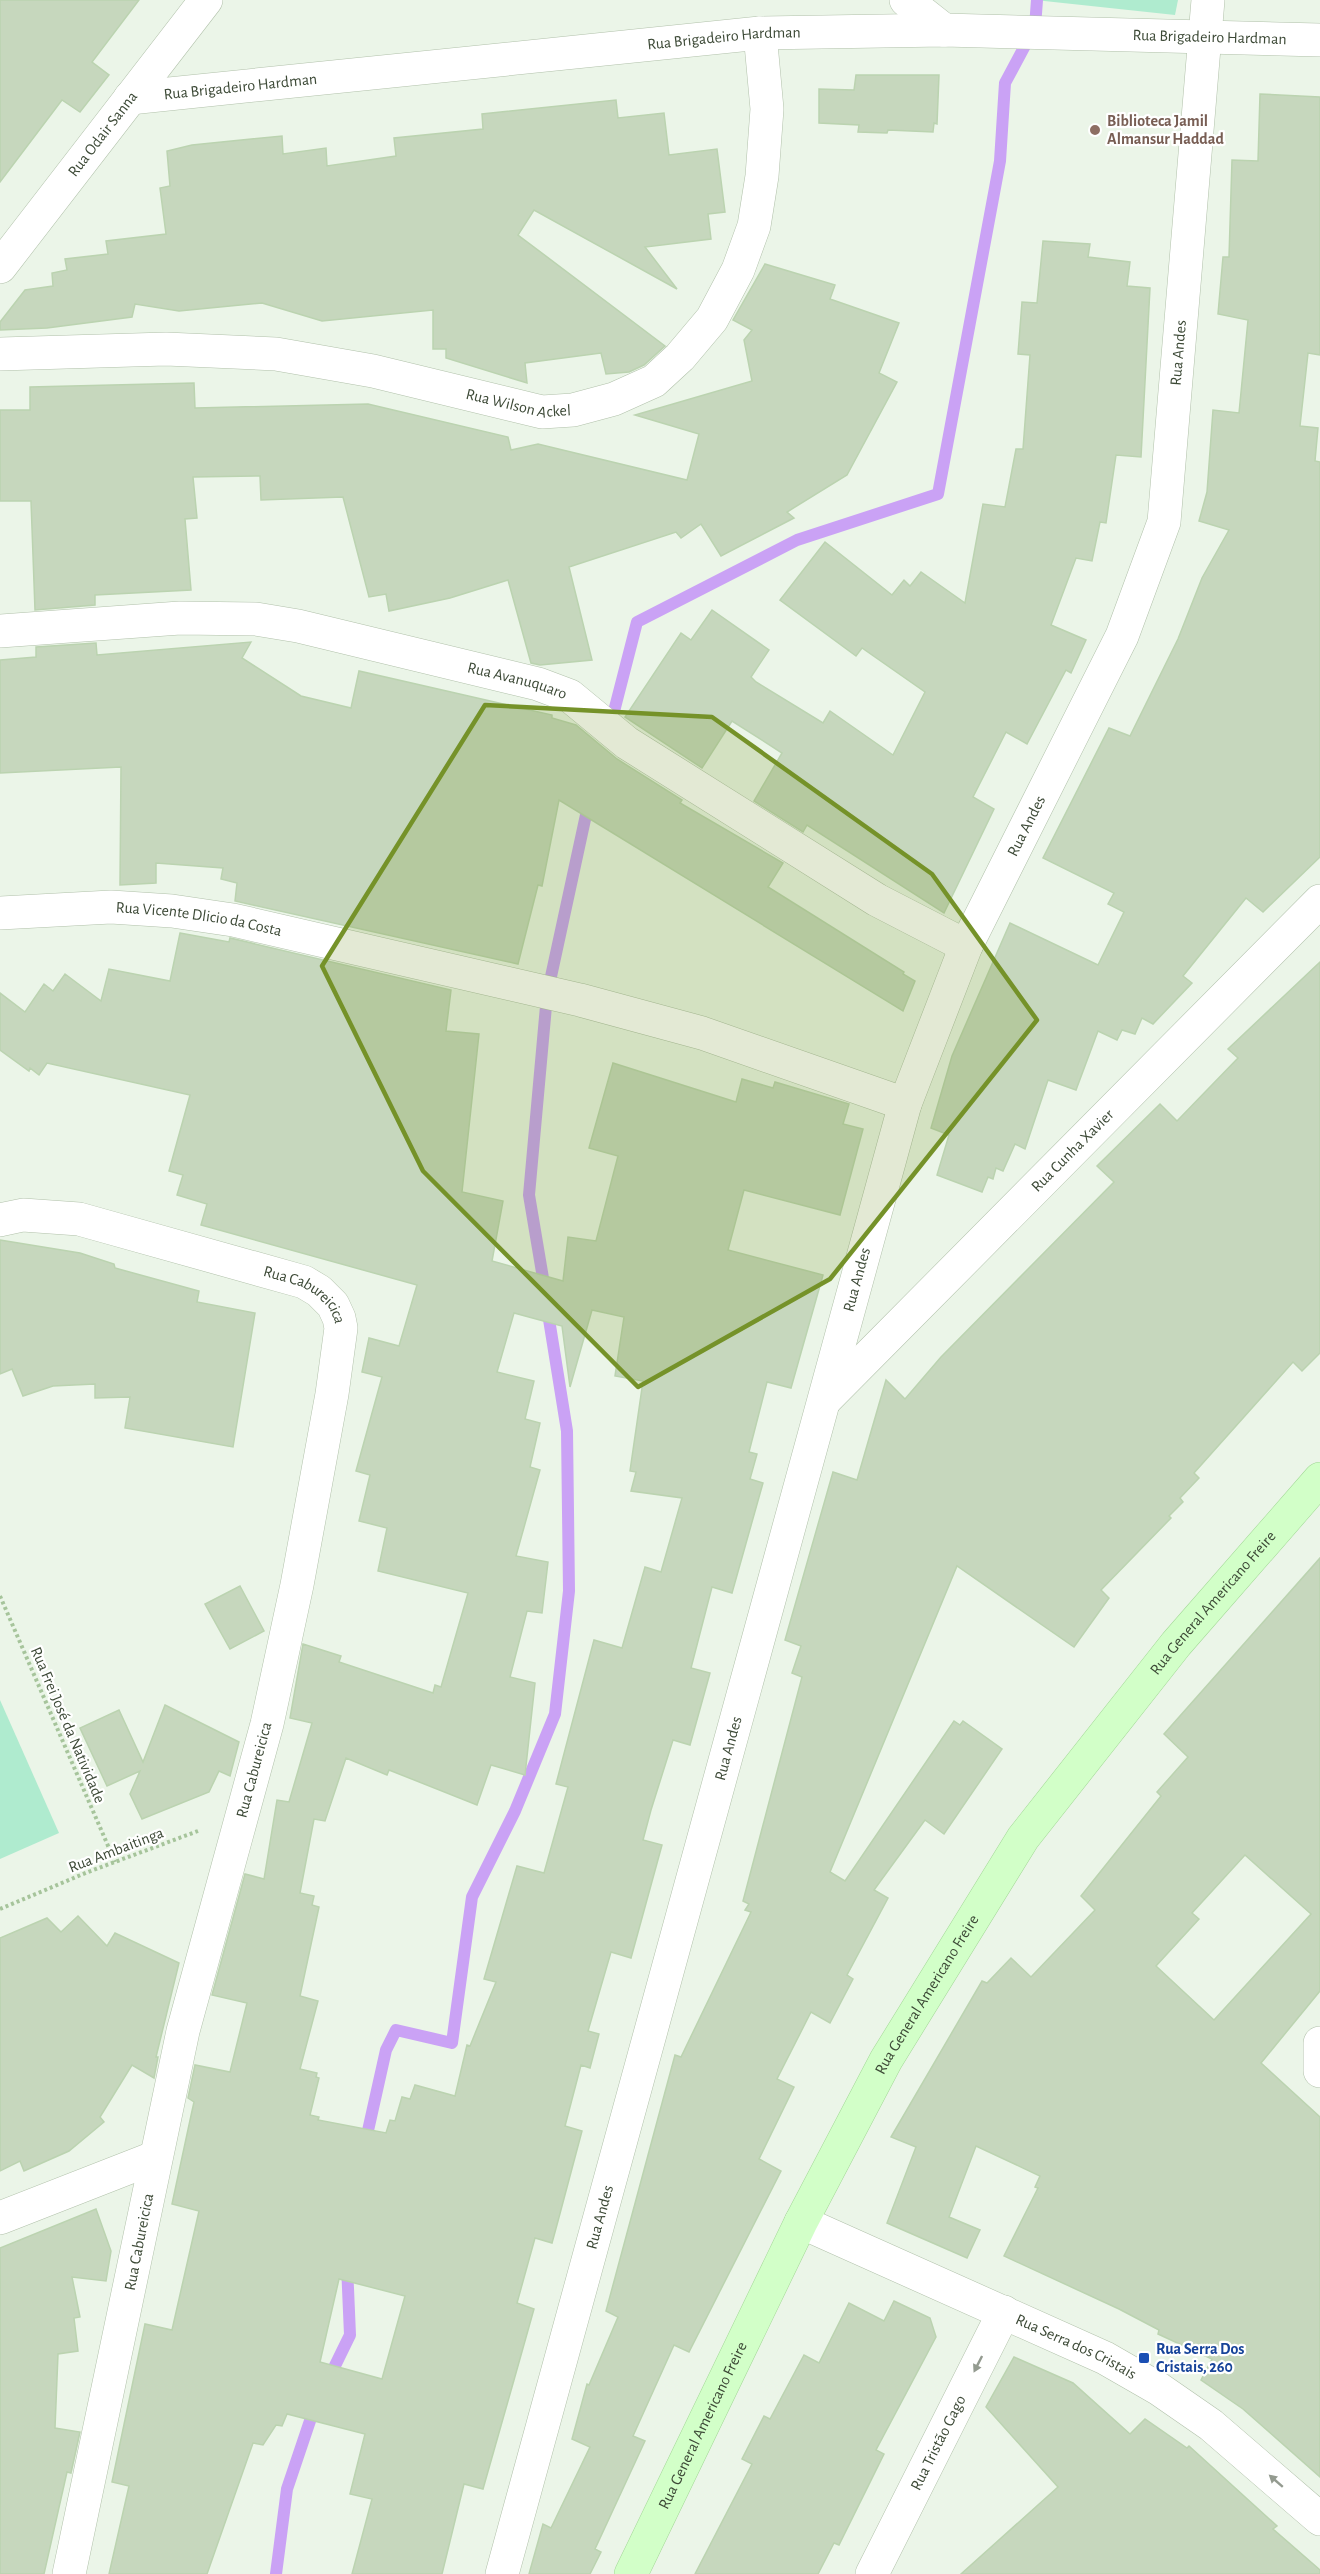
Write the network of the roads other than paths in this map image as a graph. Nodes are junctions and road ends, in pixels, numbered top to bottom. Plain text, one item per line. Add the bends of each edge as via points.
1 (206, 0) edge
2 (906, 0) edge
3 (1208, 0) edge
4 (944, 30) junction
5 (760, 33) junction
6 (1205, 37) junction
7 (1320, 40) edge
8 (130, 98) junction
9 (0, 267) edge
10 (0, 354) edge
11 (0, 631) edge
12 (1320, 901) edge
13 (0, 913) edge
14 (966, 946) junction
15 (905, 1104) junction
16 (0, 1220) edge
17 (825, 1400) junction
18 (1320, 1479) edge
19 (1320, 2043) edge
20 (1320, 2071) edge
21 (156, 2157) junction
22 (0, 2217) edge
23 (801, 2222) junction
24 (1004, 2312) junction
25 (1320, 2519) edge
26 (885, 2567) edge
27 (69, 2574) edge
28 (502, 2574) edge
29 (632, 2574) edge

1 - 8 street, Rua Odair Sanna
2 - 4 street
3 - 6 street, Rua Andes
4 - 5 street, Rua Brigadeiro Hardman
4 - 6 street, Rua Brigadeiro Hardman
5 - 8 street, Rua Brigadeiro Hardman
5 - 10 street, Rua Wilson Ackel via 767,109 762,176 754,226 738,270 712,319 680,357 654,381 615,399 573,410 542,412 373,371 276,354 166,349
6 - 7 street, Rua Brigadeiro Hardman
6 - 14 street, Rua Andes via 1164,522 1122,636
8 - 9 street, Rua Odair Sanna
11 - 14 street, Rua Avanuquaro via 180,618 256,618 537,684 570,696 627,743 877,900
12 - 17 street, Rua Cunha Xavier
13 - 15 street, Rua Vicente Dlicio da Costa via 111,907 233,920 580,1000 702,1033
14 - 15 street, Rua Andes
15 - 17 street, Rua Andes
16 - 21 street, Rua Cabureicica via 22,1215 79,1219 292,1278 319,1291 333,1305 341,1329 297,1585 267,1724 183,2031
17 - 28 street, Rua Andes
18 - 23 main road, Rua General Americano Freire via 1176,1644 1023,1838 886,2060
19 - 20 street
21 - 22 street
21 - 27 street, Rua Cabureicica
23 - 24 street, Rua Serra dos Cristais
23 - 29 main road, Rua General Americano Freire
25 -> 24 street, Rua Serra dos Cristais via 1211,2425 1158,2389 1105,2358
24 -> 26 street, Rua Tristão Gago

